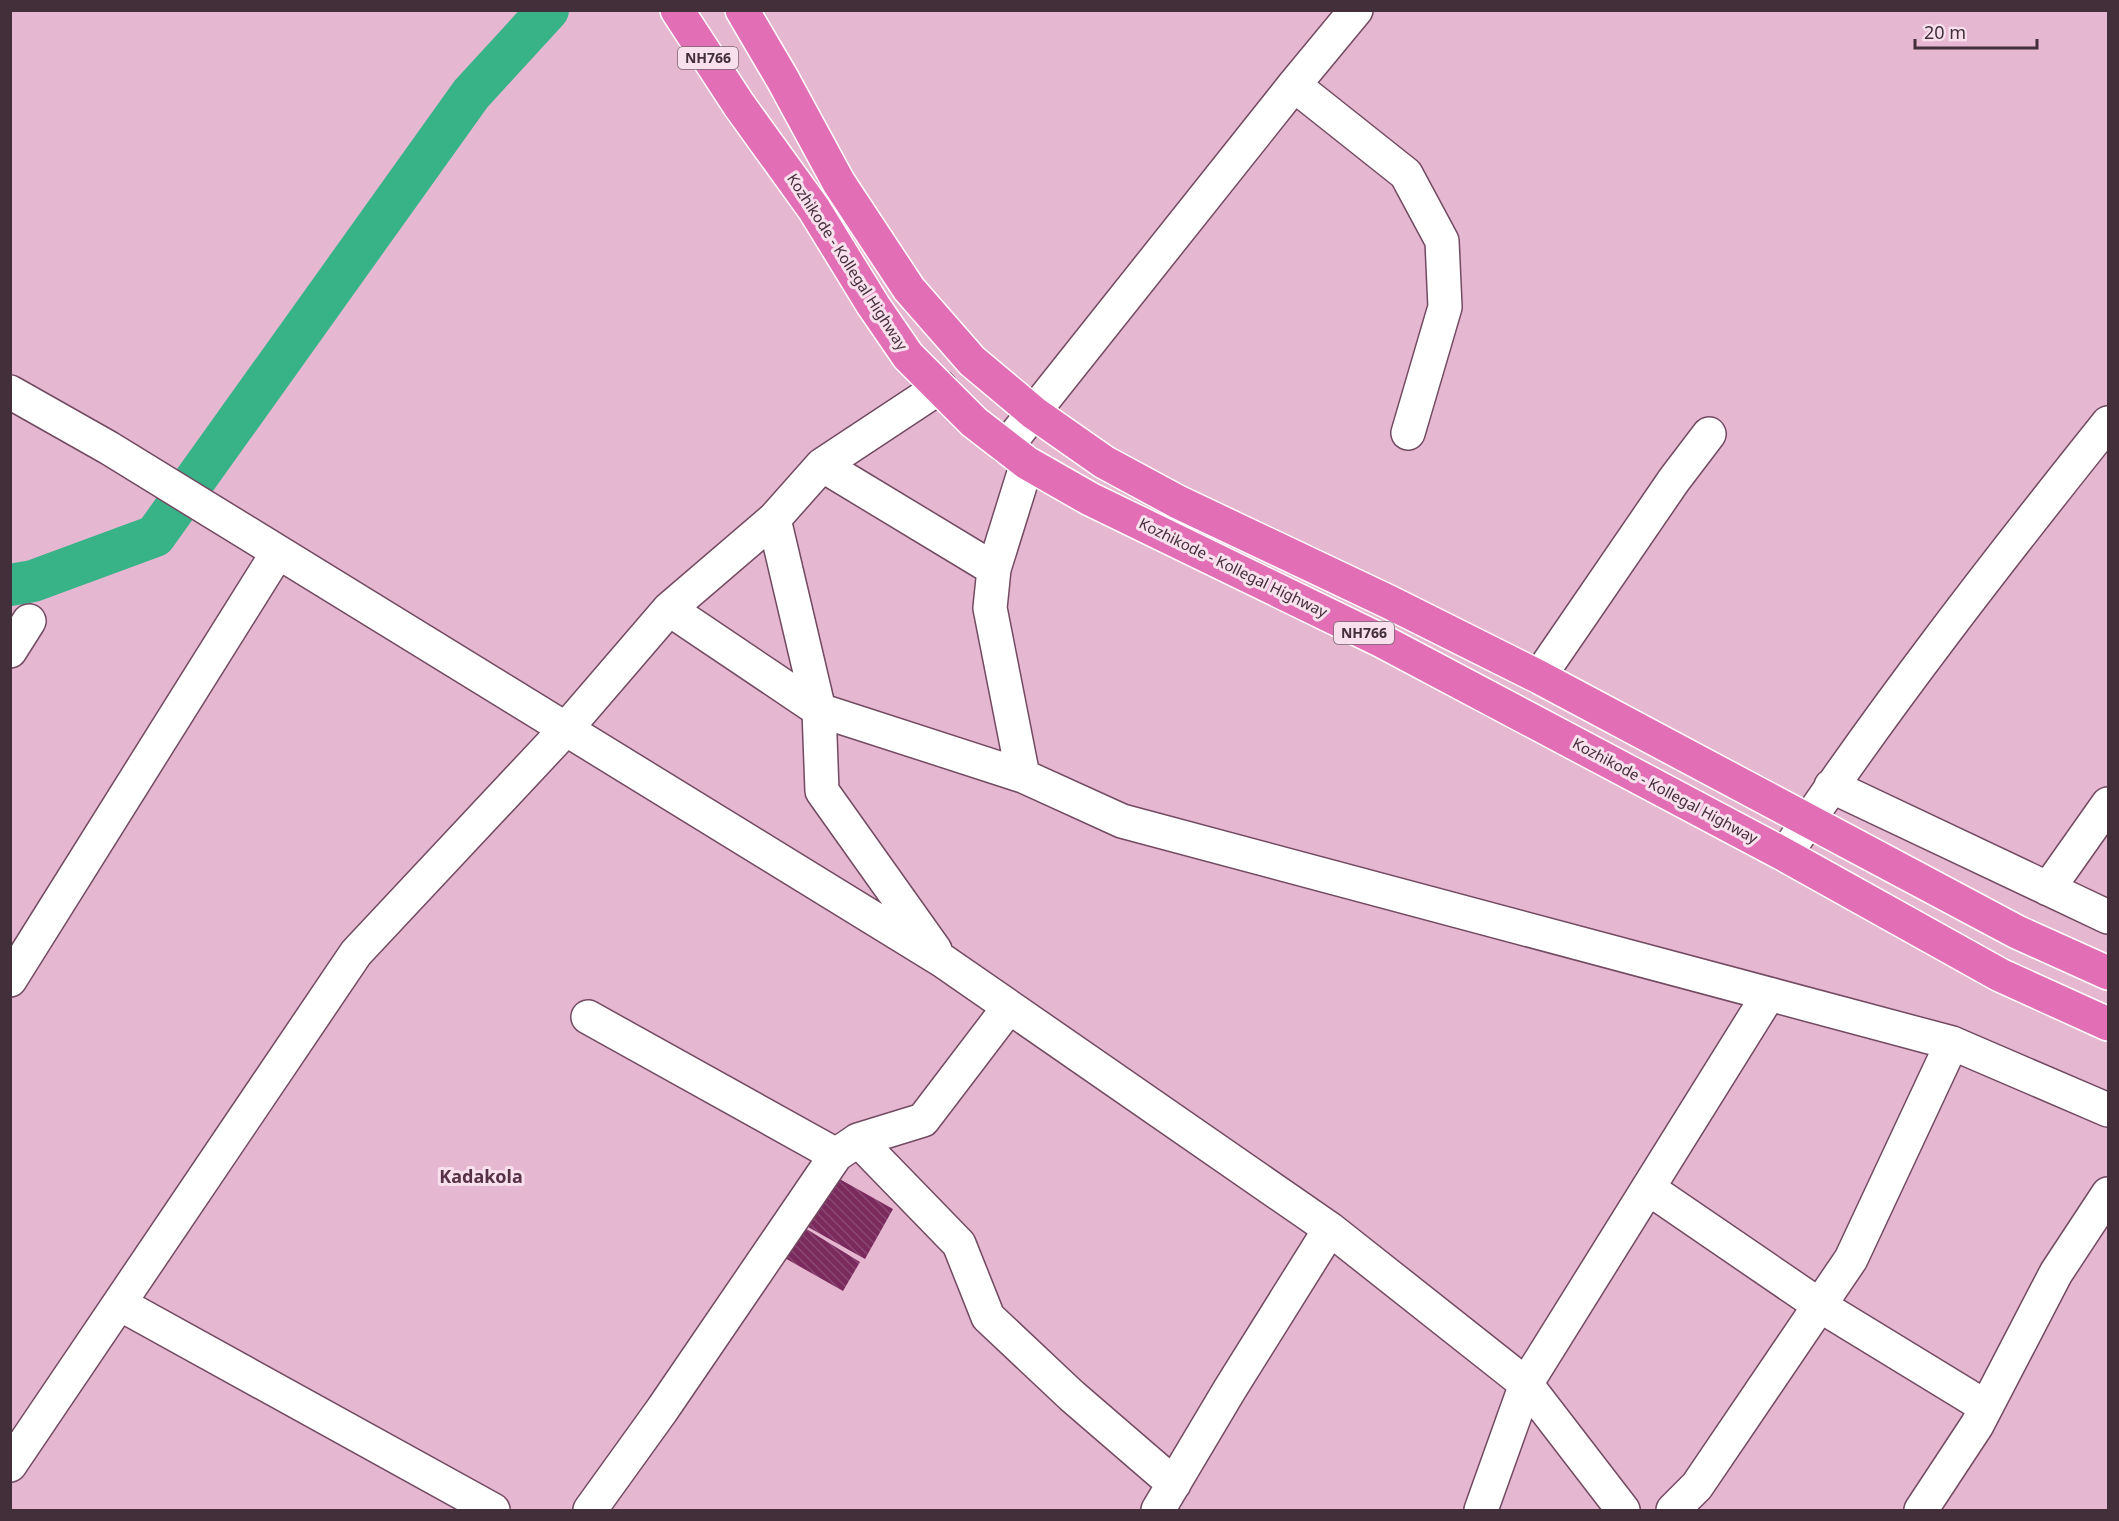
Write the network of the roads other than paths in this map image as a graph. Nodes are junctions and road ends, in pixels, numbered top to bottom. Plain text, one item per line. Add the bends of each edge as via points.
1 (677, 10) edge
2 (742, 10) edge
3 (1356, 10) edge
4 (1294, 85) junction
5 (940, 387) junction
6 (10, 392) edge
7 (1034, 413) junction
8 (2109, 423) edge
9 (1408, 433) dead end
10 (1708, 434) dead end
11 (1016, 455) junction
12 (822, 465) junction
13 (774, 519) junction
14 (268, 546) junction
15 (994, 569) junction
16 (669, 609) junction
17 (29, 621) dead end
18 (10, 651) edge
19 (1539, 677) junction
20 (819, 710) junction
21 (565, 730) junction
22 (1023, 776) junction
23 (1831, 786) junction
24 (2109, 804) edge
25 (1809, 819) junction
26 (1785, 855) junction
27 (2048, 889) junction
28 (2109, 917) edge
29 (942, 961) junction
30 (2109, 973) edge
31 (10, 980) edge
32 (1769, 994) junction
33 (1009, 1007) junction
34 (588, 1017) dead end
35 (2109, 1024) edge
36 (1952, 1043) junction
37 (2109, 1110) edge
38 (847, 1148) junction
39 (1648, 1188) junction
40 (2109, 1194) edge
41 (1330, 1229) junction
42 (120, 1304) junction
43 (1819, 1305) junction
44 (1526, 1384) junction
45 (1986, 1407) junction
46 (10, 1466) edge
47 (1166, 1497) edge
48 (493, 1510) edge
49 (590, 1510) edge
50 (1481, 1510) edge
51 (1623, 1510) edge
52 (1673, 1510) edge
53 (1921, 1510) edge

1 - 5 highway, Kozhikode - Kollegal Highway / NH766 via 814,209 873,305 909,356
2 - 7 highway, NH766 via 839,183 909,289 972,361
3 - 4 street
4 - 7 street
4 - 9 street via 1406,174 1442,241 1445,307
5 - 11 highway, Kozhikode - Kollegal Highway / NH766 via 974,422
5 - 12 street
6 - 14 street
7 - 11 street
7 - 19 highway, NH766 via 1104,462 1178,502
8 - 23 street via 2015,540
10 - 19 street
11 - 15 street
11 - 26 highway, Kozhikode - Kollegal Highway / NH766 via 1090,499 1382,641
12 - 13 street
12 - 15 street
13 - 16 street
13 - 20 street
14 - 21 street
14 - 31 street
15 - 22 street via 990,608
16 - 20 street
16 - 21 street
17 - 18 street
19 - 25 highway, NH766
20 - 22 street
20 - 29 street via 822,791
21 - 29 street
21 - 42 street via 356,953
22 - 32 street via 1122,821
23 - 25 street
23 - 27 street
24 - 27 street
25 - 26 street
25 - 30 highway, NH766 via 2018,932
26 - 35 highway, Kozhikode - Kollegal Highway / NH766 via 2000,975
27 - 28 street
29 - 33 street
32 - 36 street
32 - 39 street
33 - 38 street via 923,1120
33 - 41 street
34 - 38 street
36 - 37 street
36 - 43 street via 1851,1259
38 - 47 street via 958,1244 988,1317 1072,1396
38 - 49 street
39 - 43 street
39 - 44 street
40 - 45 street via 2056,1273
41 - 44 street
41 - 47 street
42 - 46 street
42 - 48 street
43 - 45 street
43 - 52 street via 1697,1486
44 - 50 street
44 - 51 street
45 - 53 street

